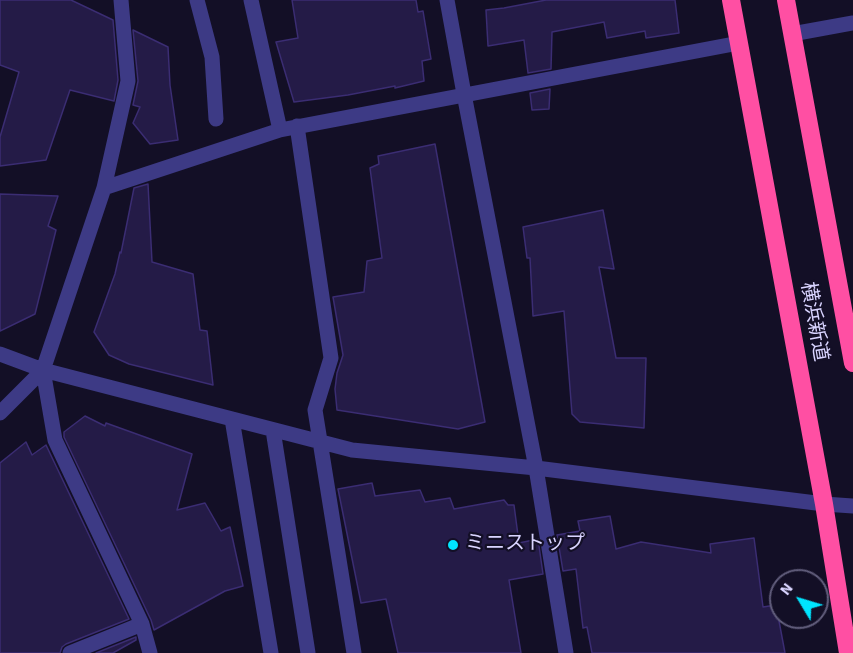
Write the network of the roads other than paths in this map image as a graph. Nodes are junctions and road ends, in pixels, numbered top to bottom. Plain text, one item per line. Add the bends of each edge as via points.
1 (121, 0) edge
2 (197, 0) edge
3 (251, 0) edge
4 (447, 0) edge
5 (731, 0) edge
6 (786, 0) edge
7 (853, 23) edge
8 (792, 34) junction
9 (739, 43) junction
10 (464, 94) junction
11 (216, 119) dead end
12 (297, 126) junction
13 (280, 130) junction
14 (104, 188) junction
15 (0, 354) edge
16 (853, 363) edge
17 (43, 370) junction
18 (0, 413) edge
19 (232, 418) junction
20 (273, 430) junction
21 (320, 442) junction
22 (536, 468) junction
23 (824, 504) junction
24 (853, 506) edge
25 (142, 624) junction
26 (70, 653) edge
27 (150, 653) edge
28 (271, 653) edge
29 (308, 653) edge
30 (354, 653) edge
31 (566, 653) edge
32 (848, 653) edge

1 - 14 street via 128,81
2 - 11 street via 212,57
3 - 13 street
4 - 10 street
5 - 9 highway, 横浜新道
6 - 8 highway, 横浜新道
7 - 8 street
8 - 16 highway, 横浜新道
9 - 10 street
9 - 23 highway, 横浜新道
10 - 12 street
10 - 22 street
12 - 13 street
12 - 21 street via 331,358 315,411
13 - 14 street
14 - 17 street
15 - 17 street
17 - 18 street
17 - 19 street
17 - 25 street via 55,440
19 - 20 street
19 - 28 street
20 - 21 street
20 - 29 street
21 - 22 street via 352,450
21 - 30 street
22 - 23 street
22 - 31 street
23 - 24 street
23 - 32 highway, 横浜新道
25 - 26 street
25 - 27 street

